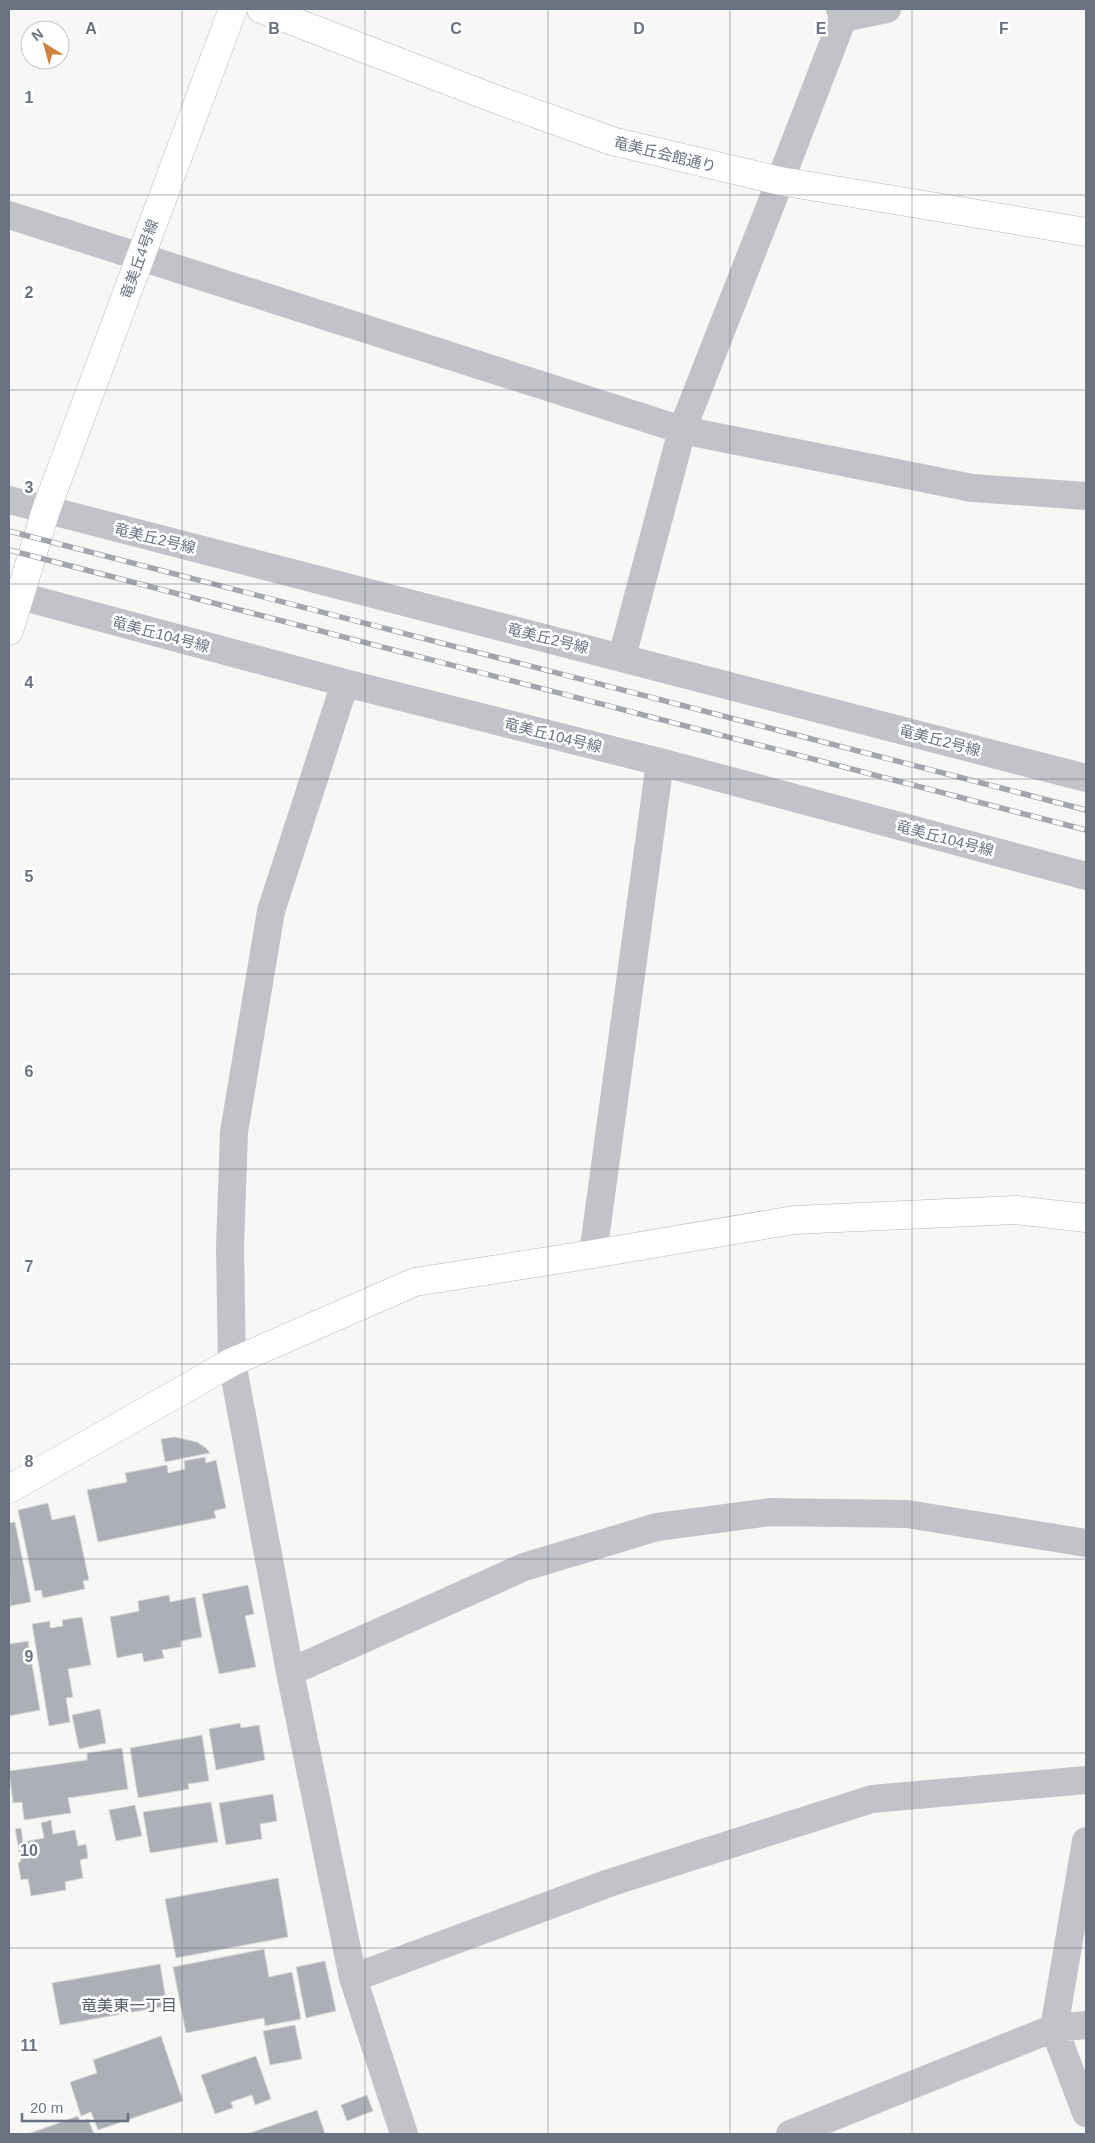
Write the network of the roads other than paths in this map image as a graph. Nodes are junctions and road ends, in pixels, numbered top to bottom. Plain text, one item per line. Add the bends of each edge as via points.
1 (233, 9) edge
2 (261, 9) edge
3 (886, 9) edge
4 (841, 13) edge
5 (780, 182) junction
6 (9, 215) edge
7 (1086, 232) edge
8 (139, 257) junction
9 (682, 430) junction
10 (1086, 496) edge
11 (9, 500) edge
12 (46, 510) junction
13 (14, 595) edge
14 (9, 631) edge
15 (622, 657) junction
16 (346, 683) junction
17 (660, 762) junction
18 (1086, 778) edge
19 (1086, 876) edge
20 (1086, 1218) edge
21 (593, 1254) junction
22 (232, 1362) junction
23 (9, 1488) edge
24 (1086, 1543) edge
25 (290, 1672) junction
26 (1086, 1780) edge
27 (1086, 1841) edge
28 (353, 1978) junction
29 (1086, 2025) edge
30 (1054, 2028) junction
31 (1086, 2113) edge
32 (404, 2134) edge
33 (790, 2134) edge

1 - 8 street, 竜美丘4号線
2 - 5 street, 竜美丘会館通り via 612,141
3 - 4 street
4 - 5 street
5 - 7 street, 竜美丘会館通り
5 - 9 street
6 - 8 street
8 - 9 street
8 - 12 street, 竜美丘4号線
9 - 10 street via 972,488
9 - 15 street
11 - 12 street, 竜美丘2号線
12 - 13 street, 竜美丘4号線
12 - 15 street, 竜美丘2号線
13 - 14 street
13 - 16 street, 竜美丘104号線
15 - 18 street, 竜美丘2号線
16 - 17 street, 竜美丘104号線
16 - 22 street via 271,911 264,949 234,1132 230,1247
17 - 19 street, 竜美丘104号線
17 - 21 street
20 - 21 street via 1015,1210 794,1220
21 - 22 street via 415,1282
22 - 23 street
22 - 25 street
24 - 25 street via 907,1514 771,1512 657,1526 524,1567
25 - 28 street
26 - 28 street via 872,1799 609,1883
27 - 30 street
28 - 32 street
29 - 30 street
30 - 31 street
30 - 33 street

